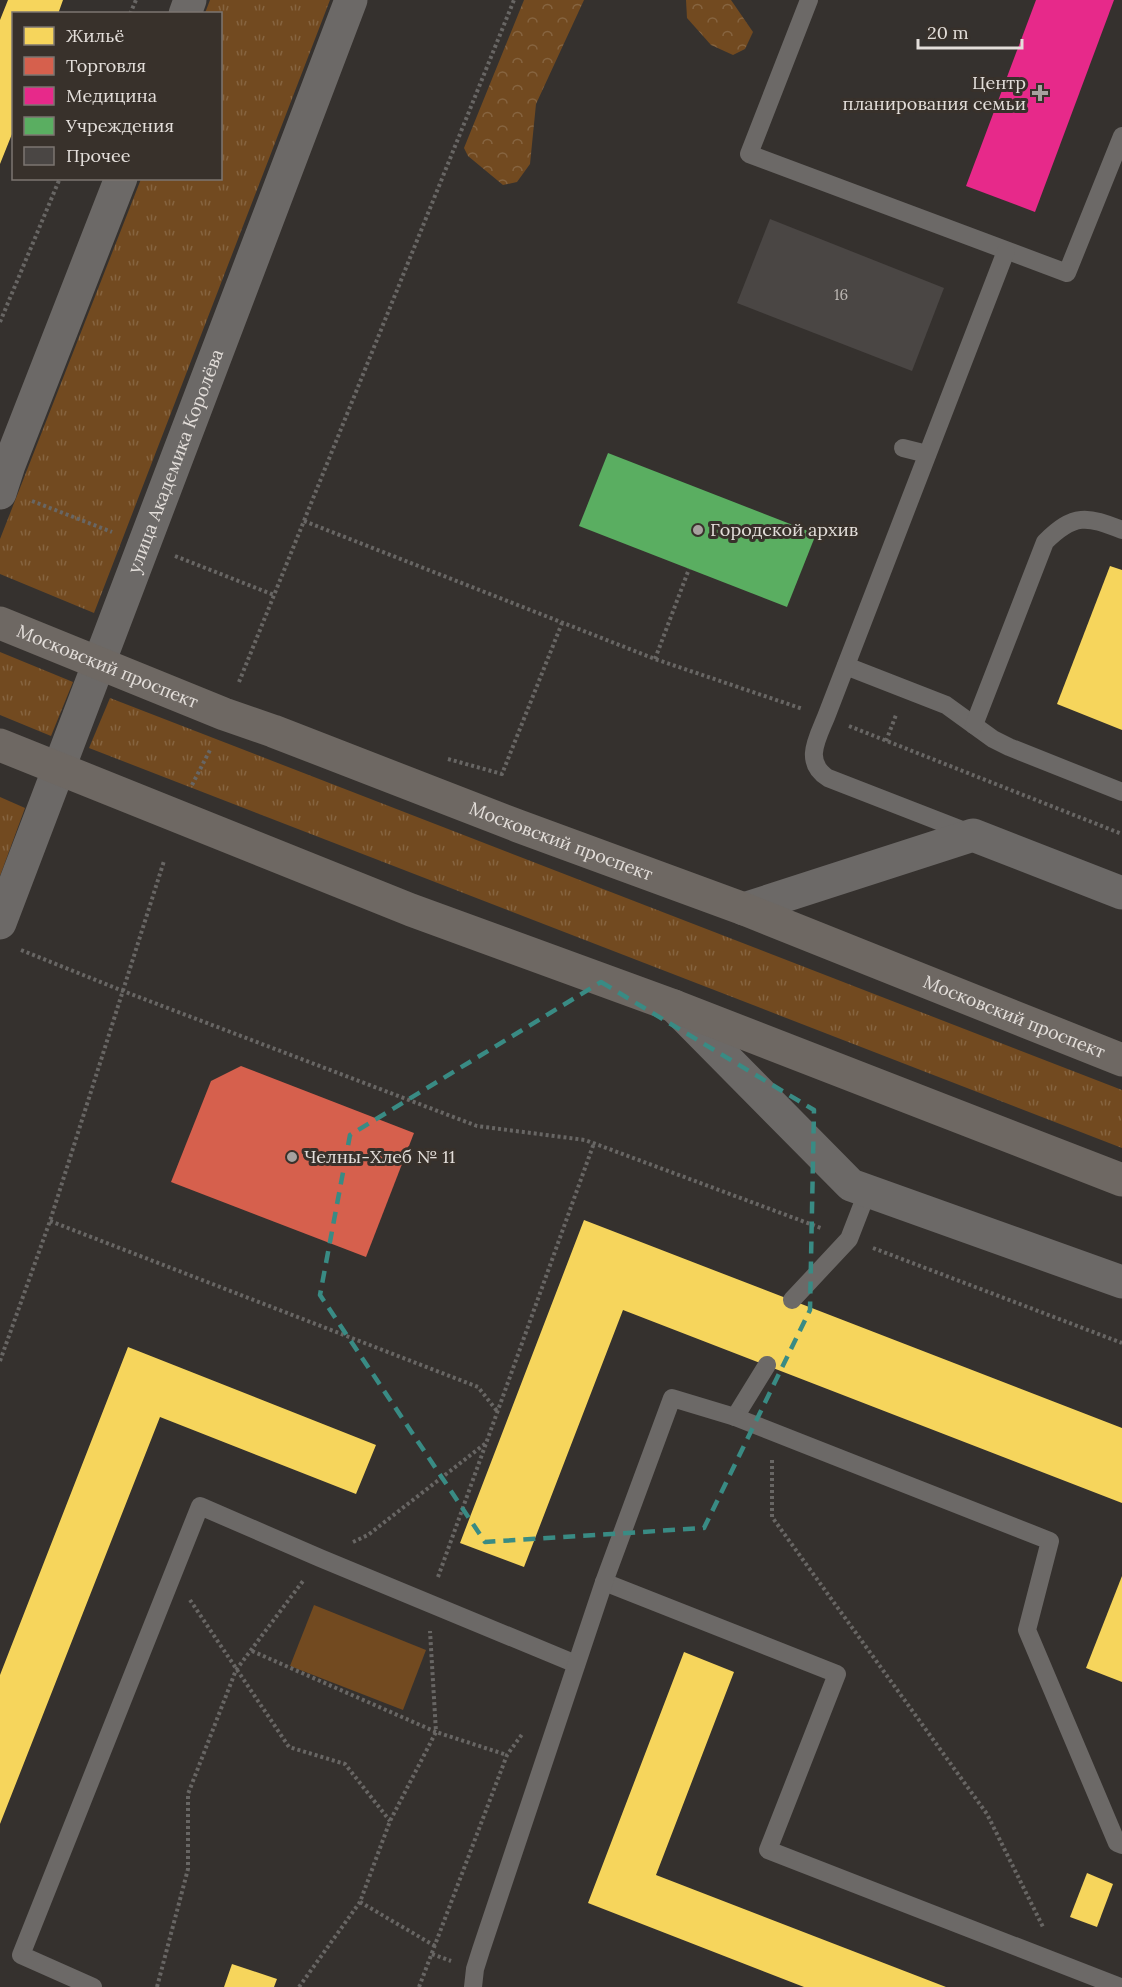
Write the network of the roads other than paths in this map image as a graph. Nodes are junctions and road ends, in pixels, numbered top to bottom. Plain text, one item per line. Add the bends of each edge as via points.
1 (351, 0) edge
2 (809, 0) edge
3 (1122, 136) edge
4 (120, 180) edge
5 (1006, 251) junction
6 (903, 448) dead end
7 (927, 454) junction
8 (14, 496) edge
9 (1122, 530) edge
10 (0, 623) edge
11 (98, 662) junction
12 (846, 666) junction
13 (974, 725) junction
14 (0, 745) edge
15 (59, 767) junction
16 (1122, 792) edge
17 (973, 835) junction
18 (1122, 893) edge
19 (744, 909) junction
20 (0, 923) edge
21 (675, 1005) junction
22 (1122, 1060) edge
23 (1122, 1180) edge
24 (868, 1190) junction
25 (1122, 1282) edge
26 (792, 1300) dead end
27 (767, 1365) dead end
28 (735, 1417) junction
29 (604, 1582) junction
30 (576, 1664) junction
31 (1122, 1845) edge
32 (1121, 1986) edge
33 (93, 1987) edge
34 (473, 1987) edge

1 - 11 street, улица Академика Королёва
2 - 5 lane via 748,154
3 - 5 lane via 1067,273
4 - 8 street via 9,465
5 - 7 lane
6 - 7 lane
7 - 12 lane
9 - 13 lane via 1082,519 1057,530 1045,542
10 - 11 main road, Московский проспект
11 - 15 street, улица Академика Королёва
11 - 19 main road, Московский проспект via 224,714
12 - 13 lane via 946,705
12 - 17 lane via 815,747 813,758 820,772
13 - 16 lane via 1009,747
14 - 15 main road
15 - 20 street, улица Академика Королёва
15 - 21 main road via 411,910
17 - 18 street
17 - 19 street
19 - 22 main road, Московский проспект
21 - 23 main road
21 - 24 street via 851,1185
24 - 25 street
24 - 26 lane via 849,1239
27 - 28 lane
28 - 29 lane via 672,1398
28 - 31 lane via 1050,1541 1027,1630 1117,1843
29 - 30 lane
29 - 32 lane via 837,1674 768,1850
30 - 33 lane via 200,1506 21,1955
30 - 34 lane via 481,1950

